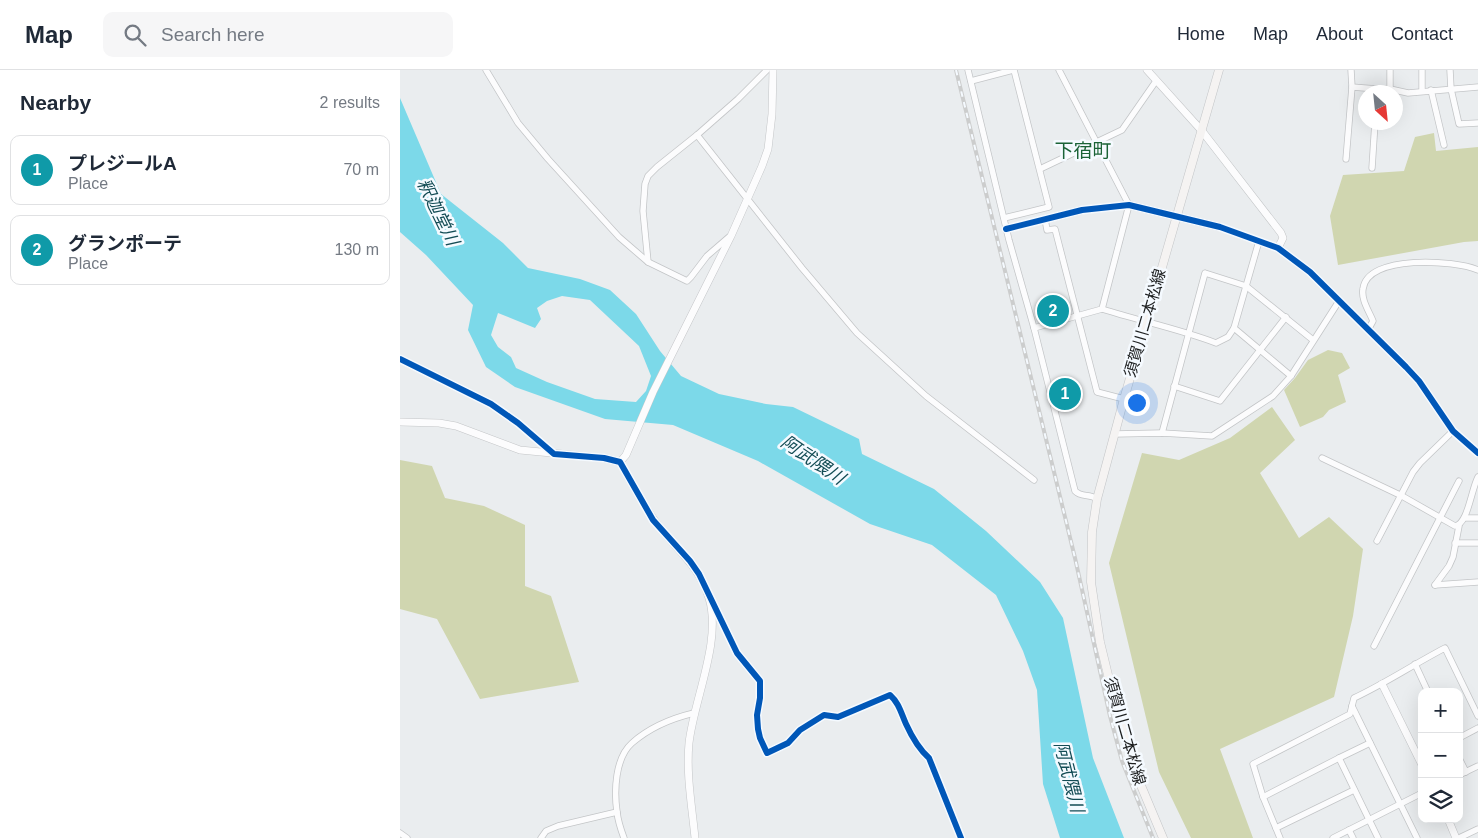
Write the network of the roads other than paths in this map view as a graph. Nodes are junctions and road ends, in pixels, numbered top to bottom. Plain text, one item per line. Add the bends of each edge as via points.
1 (486, 70) edge
2 (767, 70) edge
3 (773, 70) edge
4 (968, 70) edge
5 (1014, 70) edge
6 (1067, 70) edge
7 (1147, 70) edge
8 (1219, 70) edge
9 (1351, 70) edge
10 (1390, 70) edge
11 (1422, 70) edge
12 (1450, 70) edge
13 (1060, 72) edge
14 (971, 81) junction
15 (1156, 81) junction
16 (1390, 85) edge
17 (1352, 87) junction
18 (1478, 87) edge
19 (1358, 88) edge
20 (1451, 88) junction
21 (1431, 90) junction
22 (1422, 91) junction
23 (1403, 92) edge
24 (1478, 124) edge
25 (1374, 130) edge
26 (1202, 131) junction
27 (697, 136) junction
28 (1096, 144) junction
29 (1444, 145) dead end
30 (1346, 159) dead end
31 (1372, 168) dead end
32 (1040, 169) junction
33 (746, 200) junction
34 (1129, 205) junction
35 (1176, 215) junction
36 (1004, 218) junction
37 (1045, 219) junction
38 (1006, 229) junction
39 (731, 236) junction
40 (1259, 241) junction
41 (1278, 248) junction
42 (648, 262) junction
43 (1478, 270) edge
44 (1246, 286) junction
45 (1339, 301) junction
46 (1102, 309) junction
47 (1077, 316) junction
48 (1286, 317) junction
49 (1146, 323) junction
50 (1034, 328) junction
51 (1234, 328) junction
52 (1368, 330) junction
53 (1189, 333) junction
54 (1314, 340) junction
55 (1260, 350) junction
56 (1291, 376) junction
57 (1174, 386) junction
58 (1124, 399) junction
59 (400, 422) edge
60 (1453, 431) junction
61 (1162, 432) junction
62 (1115, 434) junction
63 (1478, 452) edge
64 (1322, 458) dead end
65 (620, 462) junction
66 (1478, 477) edge
67 (1034, 480) dead end
68 (1459, 481) dead end
69 (1402, 496) junction
70 (1097, 499) junction
71 (1439, 518) junction
72 (1465, 518) junction
73 (1478, 518) edge
74 (1459, 526) junction
75 (1377, 541) dead end
76 (1455, 543) junction
77 (1477, 543) edge
78 (1478, 550) edge
79 (1478, 582) edge
80 (1374, 646) dead end
81 (1414, 664) junction
82 (1382, 684) junction
83 (1426, 688) edge
84 (1352, 706) junction
85 (694, 713) junction
86 (1478, 716) edge
87 (1478, 728) edge
88 (1463, 736) edge
89 (1370, 743) junction
90 (1418, 757) edge
91 (1338, 758) junction
92 (1463, 766) edge
93 (1478, 766) edge
94 (1466, 772) junction
95 (1463, 773) edge
96 (1354, 790) junction
97 (1418, 795) edge
98 (1263, 797) junction
99 (1400, 803) junction
100 (617, 812) junction
101 (1368, 820) junction
102 (1450, 823) edge
103 (1276, 828) junction
104 (1478, 829) edge
105 (1349, 830) junction
106 (400, 833) edge
107 (407, 838) edge
108 (541, 838) edge
109 (624, 838) edge
110 (695, 838) edge
111 (1163, 838) edge
112 (1280, 838) edge
113 (1332, 838) edge
114 (1353, 838) edge
115 (1378, 838) edge
116 (1417, 838) edge
117 (1458, 838) edge

1 - 42 street via 518,123 548,160 619,237
2 - 27 street
3 - 33 street via 768,149
4 - 14 street
5 - 14 street
5 - 32 street
6 - 13 street
7 - 15 street
8 - 26 main road, 須賀川二本松線
9 - 17 street
10 - 16 street
11 - 22 street
12 - 20 street
13 - 28 street
14 - 36 street
15 - 26 street
15 - 28 street via 1122,130
17 - 19 street
17 - 30 street
18 - 20 street
20 - 21 street
20 - 24 street via 1458,124
21 - 22 street
21 - 29 street
22 - 23 street
25 - 31 street
26 - 35 main road, 須賀川二本松線
26 - 41 street via 1281,233 1283,238
27 - 33 street
27 - 42 street via 648,176 643,211
28 - 32 street
28 - 34 street
32 - 36 street via 1049,207
33 - 39 street
33 - 67 street via 857,333 926,396
34 - 35 street
34 - 37 street via 1082,210
34 - 46 street
35 - 40 street via 1220,226
35 - 49 main road, 須賀川二本松線
36 - 38 street
37 - 38 street
37 - 47 street via 1047,230 1055,229
38 - 50 street
39 - 42 street via 707,256 686,281
39 - 65 street
40 - 41 street
40 - 44 street
41 - 45 street via 1310,272
43 - 52 street via 1429,261 1378,270 1366,280 1363,288 1364,300 1373,321
44 - 48 street
44 - 51 street
44 - 53 street via 1205,273
45 - 52 street
45 - 54 street
46 - 47 street
46 - 49 street
47 - 50 street
47 - 58 street via 1097,392
48 - 54 street
48 - 55 street
49 - 53 street
49 - 58 main road, 須賀川二本松線
50 - 70 street via 1075,491
51 - 53 street via 1216,343
51 - 55 street
52 - 60 street via 1419,381
53 - 57 street
54 - 56 street
55 - 56 street
55 - 57 street via 1220,401
56 - 61 street via 1273,396 1212,436
57 - 61 street
58 - 62 main road, 須賀川二本松線
59 - 65 street via 456,426 520,450
60 - 63 street
60 - 69 street via 1420,463
61 - 62 street
62 - 70 main road, 須賀川二本松線
64 - 69 street
65 - 85 street via 653,520 690,560 710,600 710,647
66 - 72 street
68 - 71 street
69 - 71 street
69 - 75 street
70 - 111 main road, 須賀川二本松線 via 1092,532 1091,582 1100,642 1136,776
71 - 74 street
71 - 80 street
72 - 73 street
72 - 74 street
74 - 76 street
76 - 77 street
76 - 79 street via 1449,566 1435,585
77 - 78 street
81 - 82 street
81 - 83 street
81 - 86 street via 1445,648
82 - 84 street via 1354,698
82 - 90 street
84 - 89 street
84 - 98 street via 1350,714 1252,764
85 - 100 street via 668,722 629,747 617,776
85 - 110 street via 688,768
87 - 88 street
89 - 91 street
89 - 99 street
91 - 96 street
91 - 98 street
92 - 94 street
93 - 94 street
94 - 95 street
96 - 101 street
96 - 103 street
97 - 99 street
98 - 103 street
99 - 101 street
99 - 116 street
100 - 108 street via 558,826 546,831
100 - 109 street
101 - 105 street
101 - 115 street
102 - 117 street
103 - 112 street
104 - 117 street
105 - 113 street
105 - 114 street
106 - 107 street

